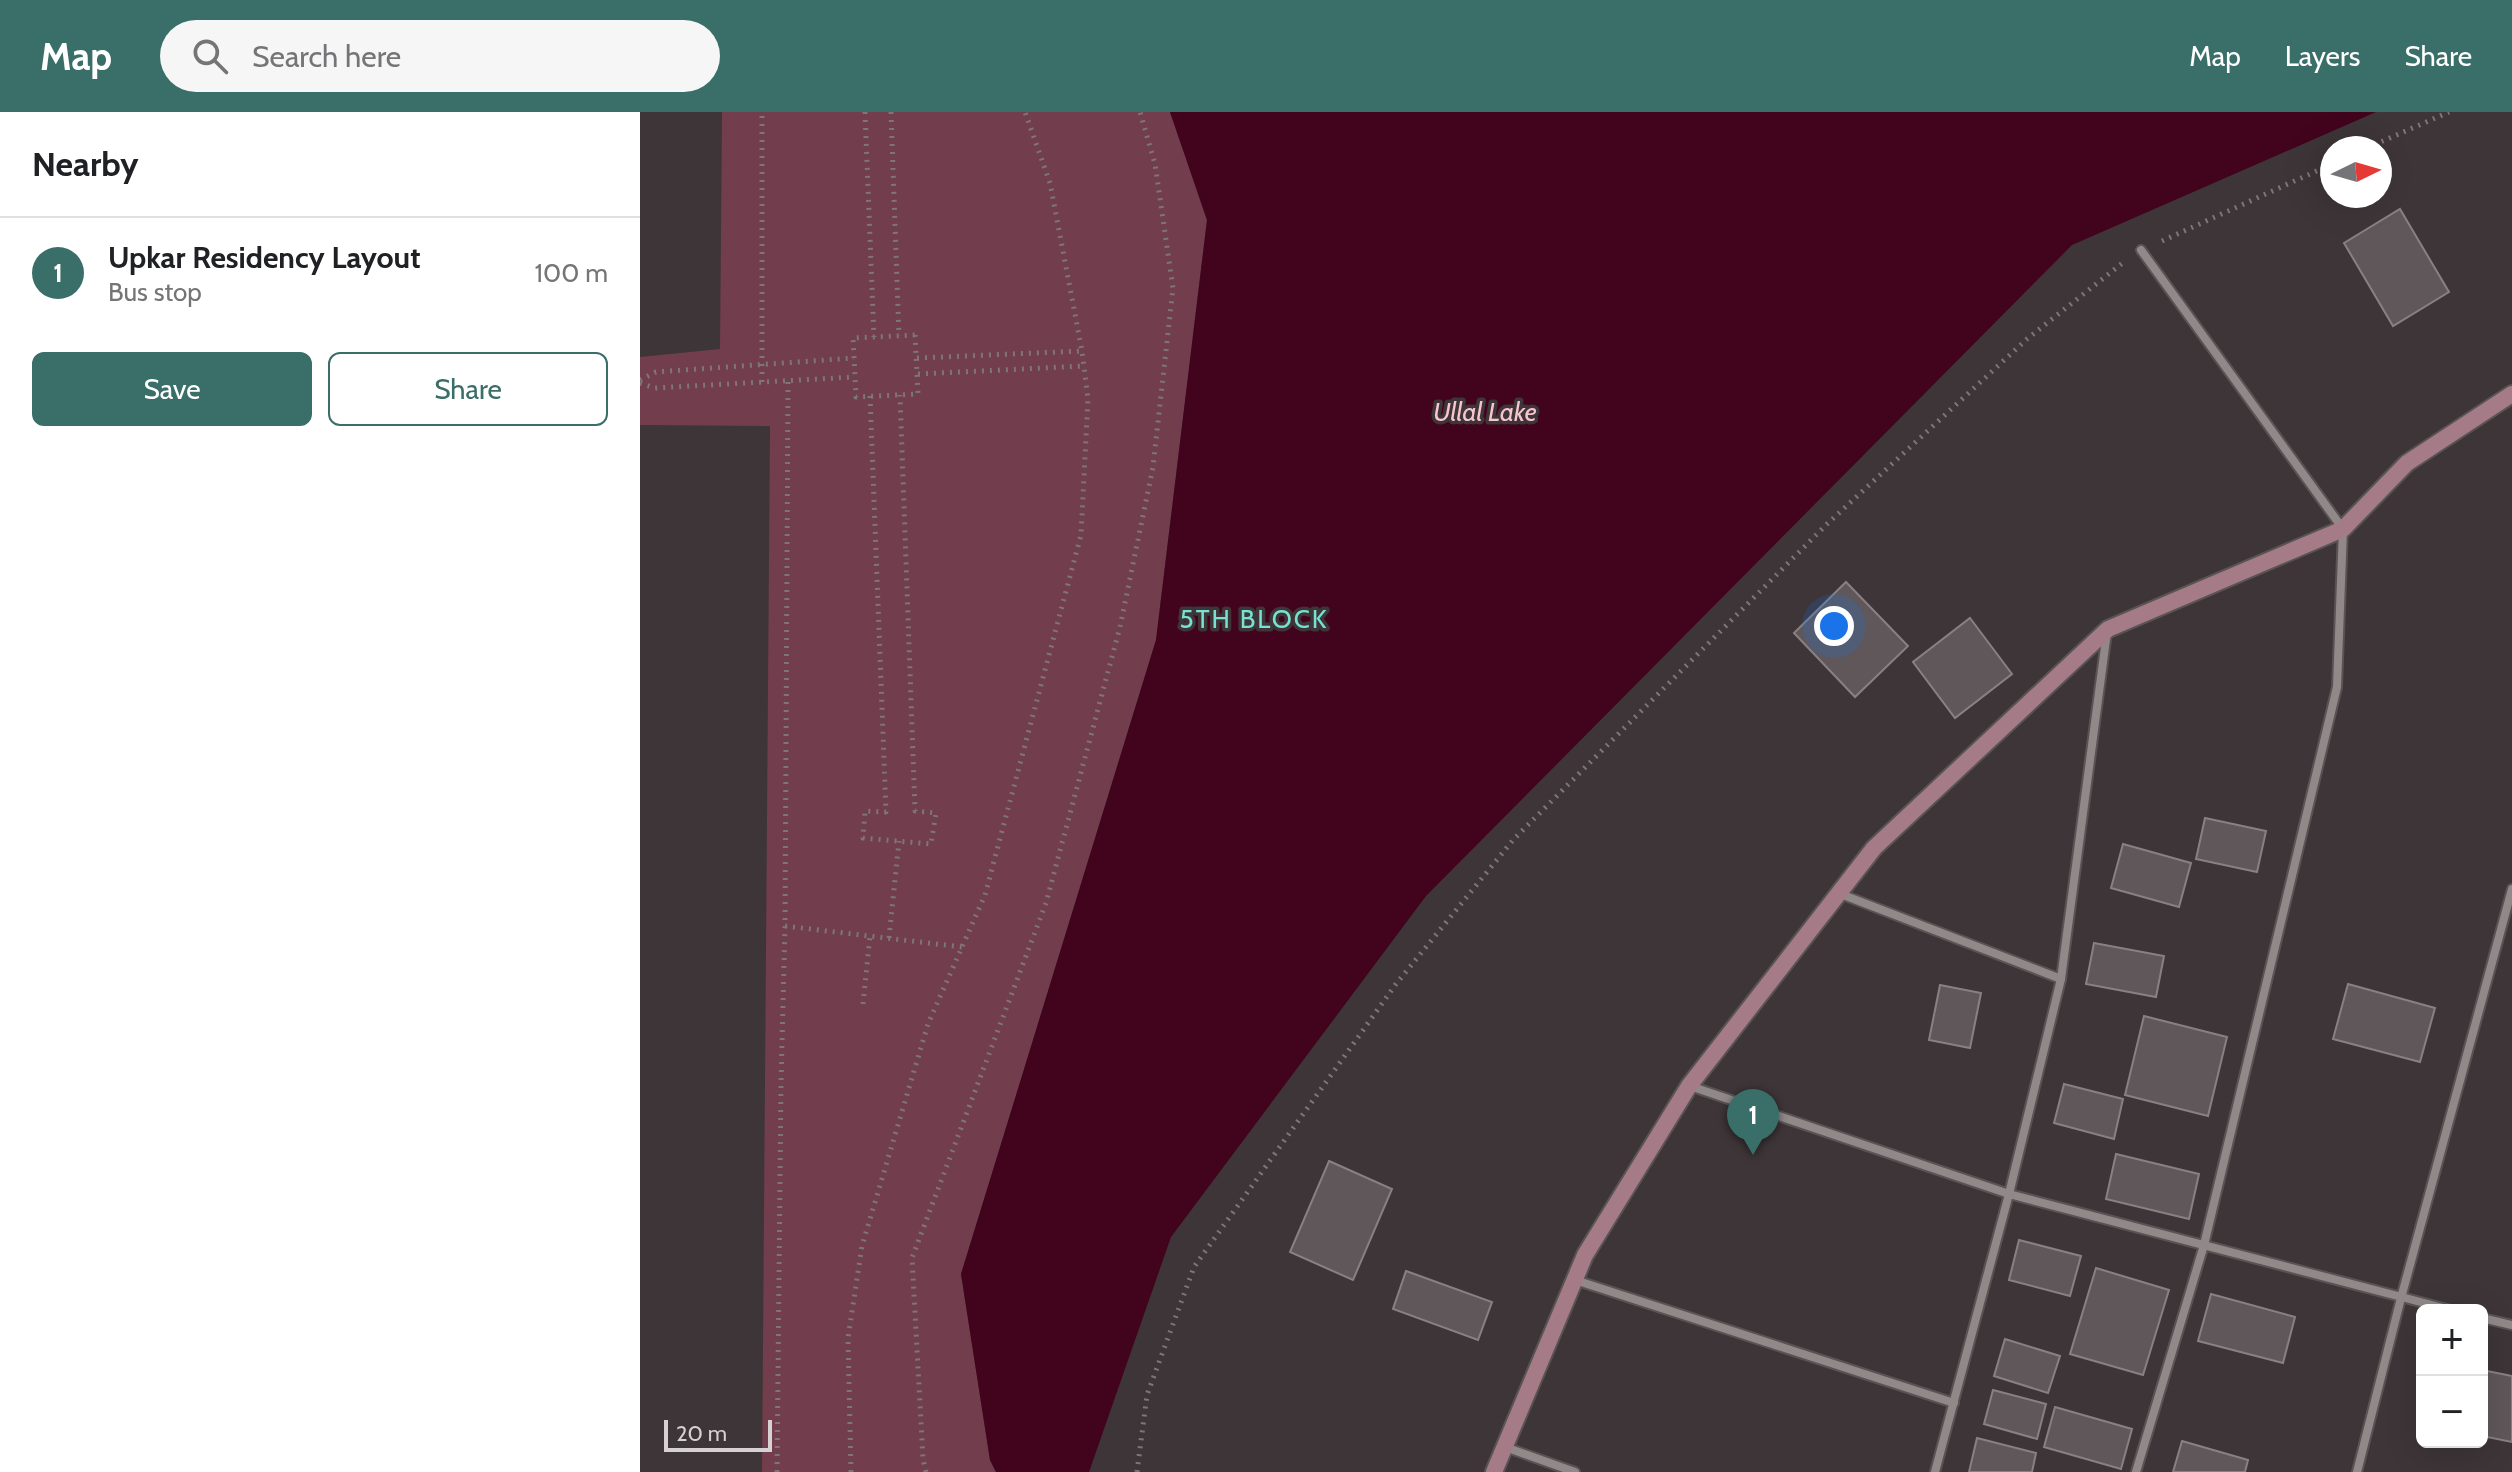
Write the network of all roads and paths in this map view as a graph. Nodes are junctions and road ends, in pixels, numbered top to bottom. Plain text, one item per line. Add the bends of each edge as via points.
1 (762, 112) edge
2 (865, 112) edge
3 (891, 112) edge
4 (1025, 112) edge
5 (1140, 112) edge
6 (2449, 112) edge
7 (2392, 137) edge
8 (2320, 169) edge
9 (2141, 250) junction
10 (899, 336) junction
11 (874, 337) junction
12 (1082, 351) junction
13 (854, 358) junction
14 (917, 358) junction
15 (762, 364) junction
16 (1084, 366) junction
17 (918, 374) junction
18 (854, 377) junction
19 (788, 381) junction
20 (640, 382) edge
21 (762, 382) junction
22 (2512, 394) edge
23 (900, 395) junction
24 (870, 396) junction
25 (2343, 529) junction
26 (2108, 629) junction
27 (899, 841) junction
28 (2512, 889) edge
29 (1838, 892) junction
30 (785, 926) junction
31 (870, 936) junction
32 (889, 938) junction
33 (962, 947) junction
34 (2061, 979) junction
35 (863, 1004) dead end
36 (1689, 1086) junction
37 (2009, 1194) junction
38 (2204, 1245) junction
39 (1574, 1280) junction
40 (2401, 1298) junction
41 (2426, 1304) edge
42 (2488, 1319) edge
43 (2512, 1325) edge
44 (1954, 1403) junction
45 (1505, 1447) junction
46 (777, 1472) edge
47 (851, 1472) edge
48 (926, 1472) edge
49 (1137, 1472) edge
50 (1494, 1472) edge
51 (1575, 1472) edge
52 (1935, 1472) edge
53 (2136, 1472) edge
54 (2357, 1472) edge

1 - 15 path
2 - 11 path
3 - 10 path
4 - 12 path via 1050,183
5 - 48 path via 1155,164 1173,288 1153,467 1120,627 1046,903 912,1258
6 - 7 path
8 - 9 path
9 - 25 street
9 - 49 path via 2027,339 1826,525 1513,840 1396,984 1194,1267 1147,1395
10 - 11 path
10 - 14 path via 915,335
11 - 13 path via 853,338
12 - 14 path
12 - 16 path
13 - 15 path
13 - 18 path
14 - 17 path
15 - 20 path via 656,372
15 - 21 path
16 - 17 path
16 - 33 path via 1088,399 1081,535 985,895
17 - 23 path via 918,394
18 - 19 path
18 - 24 path via 856,397
19 - 21 path
19 - 30 path
20 - 21 path via 655,388
22 - 25 street via 2407,463
23 - 24 path
23 - 27 path via 915,811 936,813 931,844
24 - 27 path via 886,812 865,811 863,838
25 - 26 street
25 - 38 street via 2337,687
26 - 29 street via 1874,848
26 - 34 street
27 - 32 path
28 - 40 street
29 - 34 street
29 - 36 street
30 - 31 path
30 - 46 path
31 - 32 path
31 - 35 path
32 - 33 path
33 - 47 path via 928,1024 862,1246 848,1338
34 - 37 street
36 - 37 street
36 - 39 street
37 - 38 street
37 - 44 street
38 - 40 street
38 - 53 street
39 - 44 street
39 - 45 street
40 - 41 street
40 - 54 street
42 - 43 street
44 - 52 street
45 - 50 street
45 - 51 street

